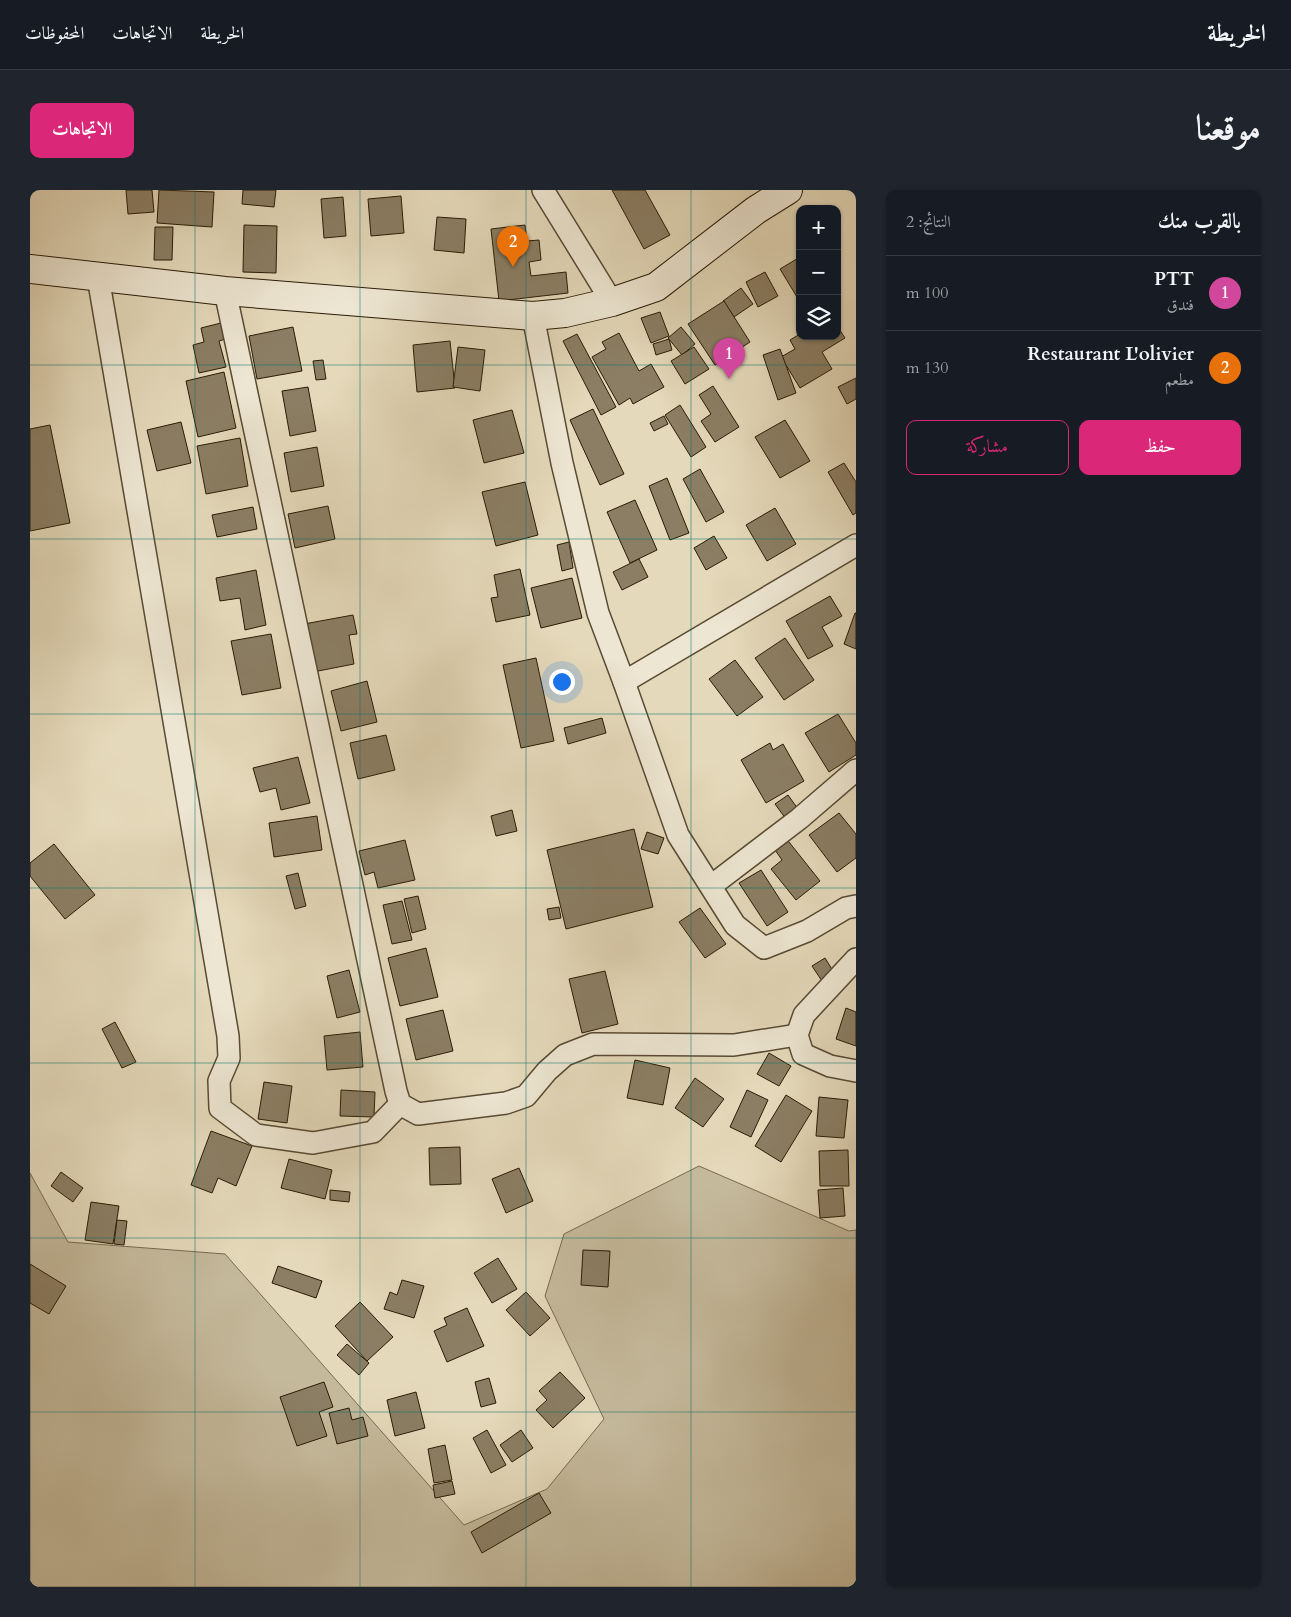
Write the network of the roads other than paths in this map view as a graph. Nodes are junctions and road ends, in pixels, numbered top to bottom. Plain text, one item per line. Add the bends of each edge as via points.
1 (543, 190) edge
2 (788, 190) edge
3 (30, 269) edge
4 (98, 277) junction
5 (225, 291) junction
6 (612, 302) junction
7 (533, 316) junction
8 (856, 545) edge
9 (624, 682) junction
10 (856, 770) edge
11 (711, 886) junction
12 (856, 906) edge
13 (856, 958) edge
14 (797, 1035) junction
15 (856, 1071) edge
16 (400, 1104) junction

1 - 6 street
2 - 6 main road via 756,210 656,287
3 - 4 main road
4 - 5 main road
4 - 16 street via 228,1036 229,1058 219,1081 220,1108 256,1135 313,1143 373,1132
5 - 7 main road
5 - 16 street
6 - 7 main road via 565,313
7 - 9 street via 562,463 598,613
8 - 9 street
9 - 11 street via 678,835
10 - 11 street via 799,819
11 - 12 street via 735,925 764,948
13 - 14 street via 804,1015
14 - 15 street via 803,1054 830,1066
14 - 16 street via 734,1045 593,1044 566,1054 526,1096 506,1103 418,1114

